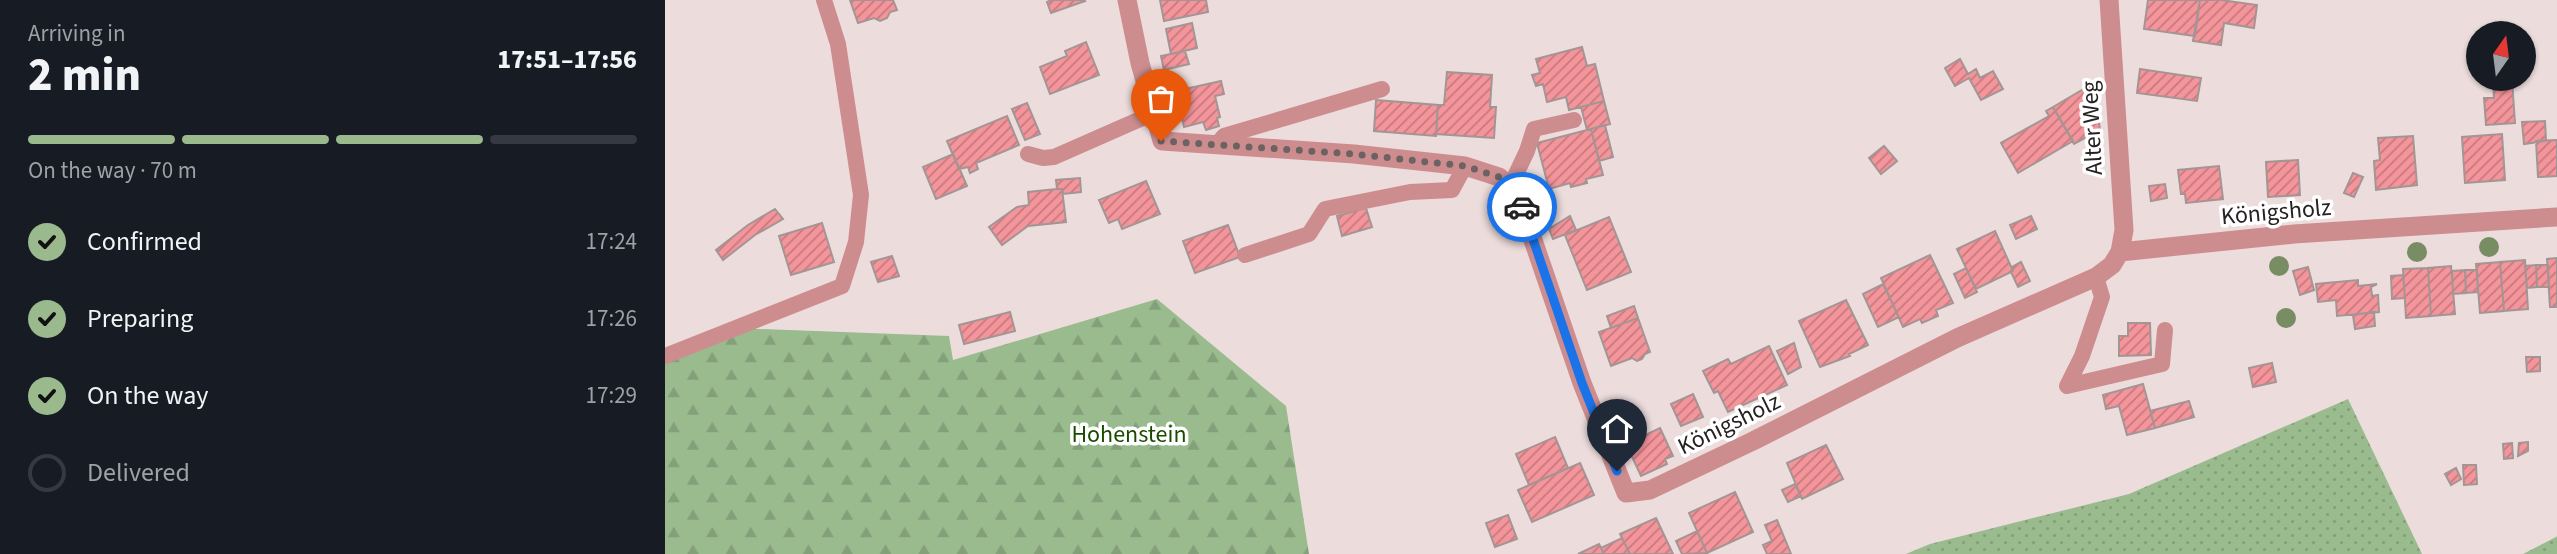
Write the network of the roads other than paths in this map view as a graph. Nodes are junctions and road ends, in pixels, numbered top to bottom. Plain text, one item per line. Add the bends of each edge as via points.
1 (824, 0) edge
2 (1127, 0) edge
3 (2109, 0) edge
4 (1382, 89) dead end
5 (1154, 113) junction
6 (1574, 120) dead end
7 (1216, 145) junction
8 (1028, 154) dead end
9 (1465, 166) junction
10 (1510, 187) junction
11 (2557, 217) edge
12 (2120, 252) junction
13 (1245, 255) dead end
14 (2096, 277) junction
15 (2165, 330) dead end
16 (665, 356) edge

1 - 16 lane via 838,44 861,195 856,242 842,286
2 - 5 street
3 - 12 street, Alter Weg via 2124,230
4 - 7 lane via 1224,136
5 - 7 street via 1161,141
5 - 8 lane via 1054,157
6 - 10 lane via 1534,129
7 - 9 street
9 - 10 street via 1489,173
9 - 13 lane via 1452,190 1410,192 1325,209 1309,234
10 - 14 street, Königsholz via 1521,205 1582,383 1626,493 1650,490 1957,338
11 - 12 street, Königsholz via 2294,234
12 - 14 street, Königsholz
14 - 15 lane via 2102,297 2067,386 2162,364

